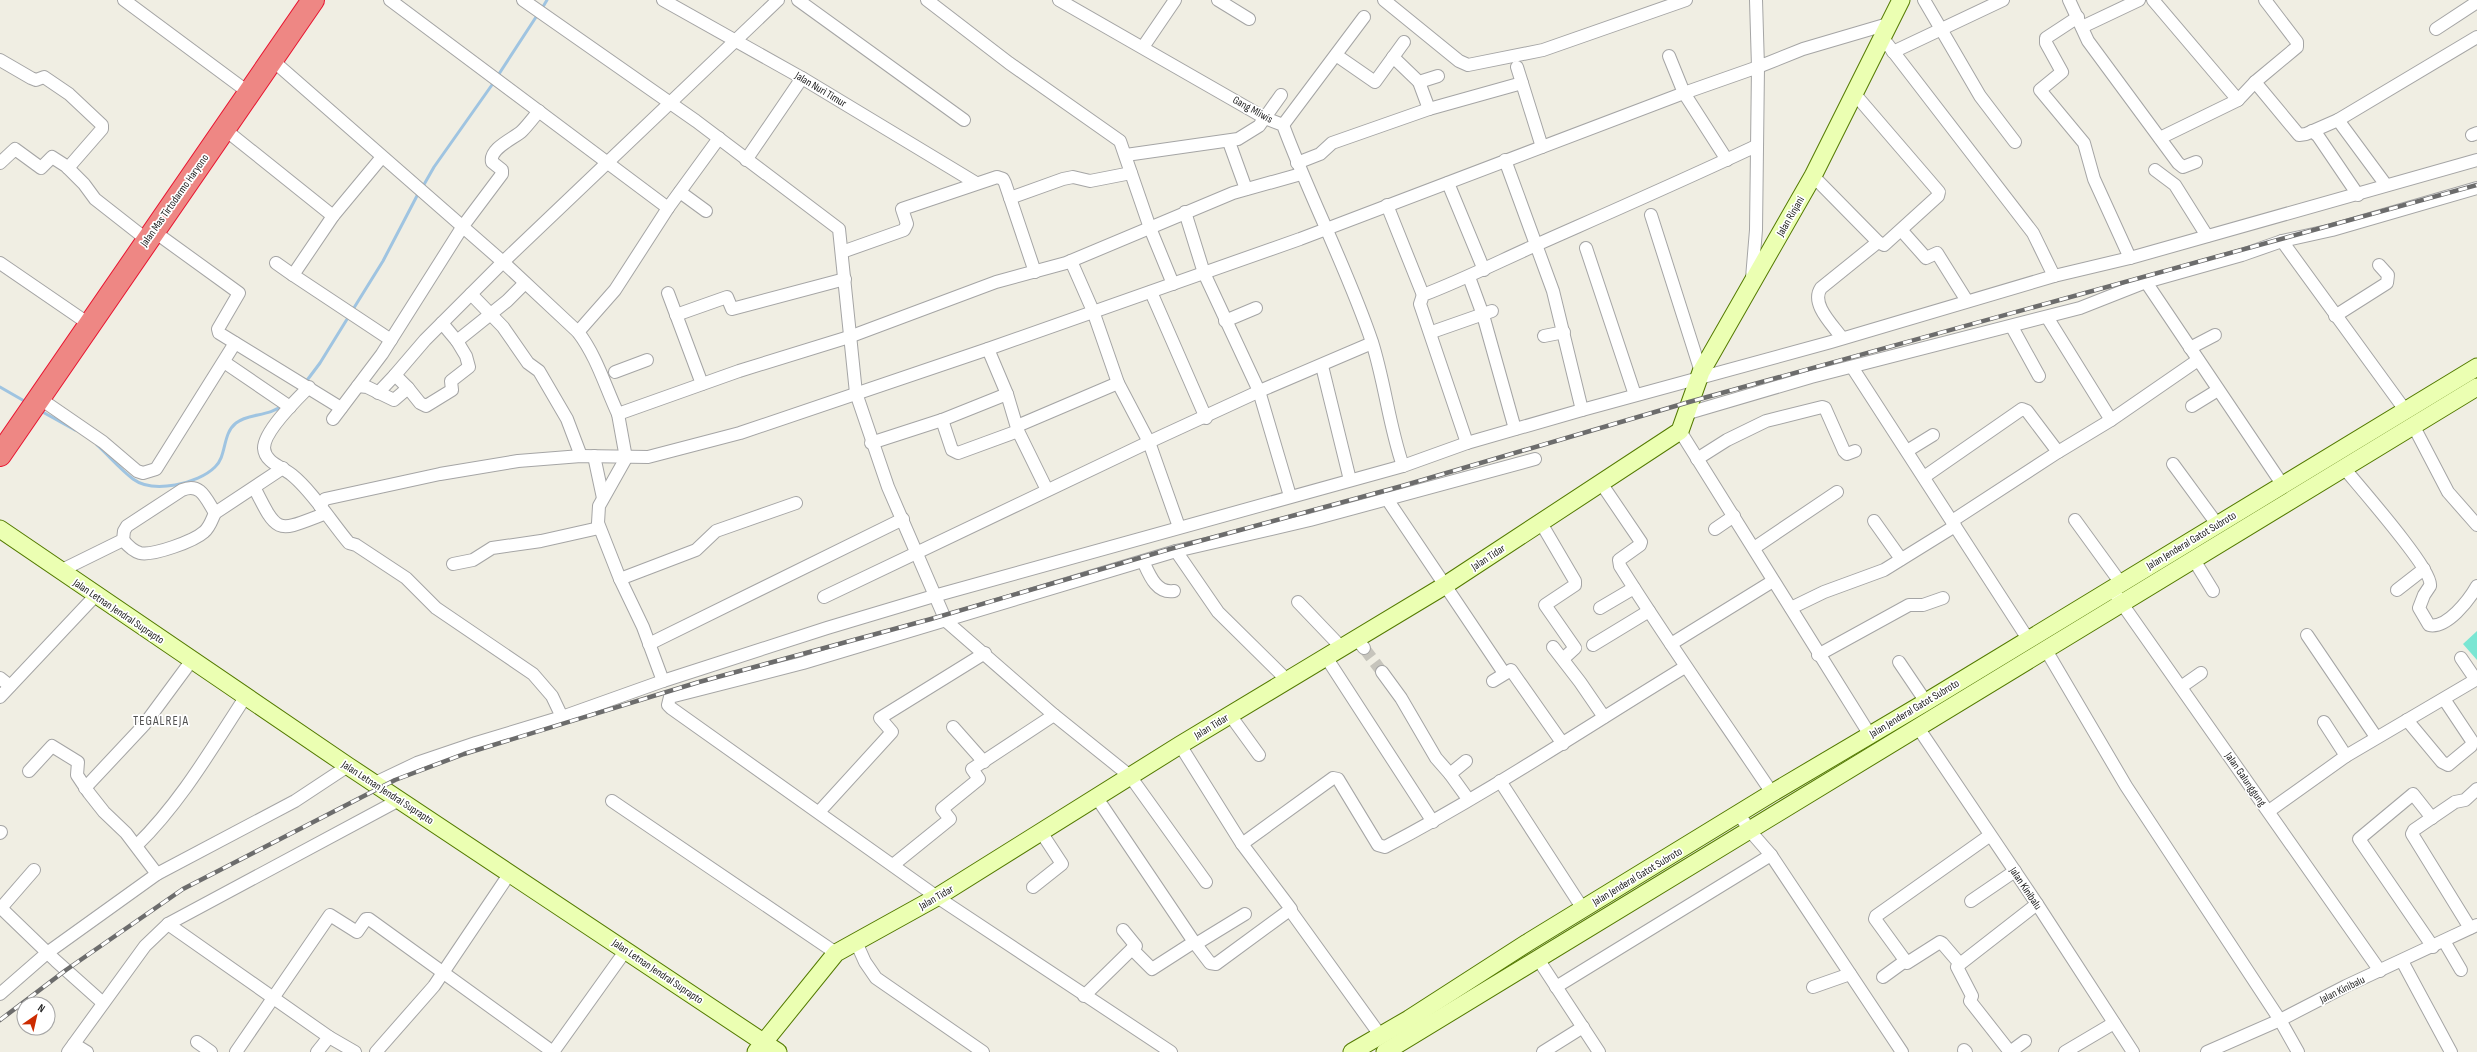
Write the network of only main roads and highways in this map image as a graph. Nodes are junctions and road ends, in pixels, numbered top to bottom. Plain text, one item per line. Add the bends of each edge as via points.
1 (313, 0) edge
2 (1901, 0) edge
3 (2477, 367) edge
4 (2477, 387) edge
5 (2409, 418) junction
6 (1680, 431) joint
7 (0, 455) edge
8 (0, 529) edge
9 (1527, 943) junction
10 (1538, 959) junction
11 (759, 1047) edge
12 (778, 1052) edge
13 (1352, 1052) edge
14 (1386, 1052) edge

1 - 7 highway, Jalan Mas Tirtodarmo Haryono
2 - 6 main road, Jalan Rinjani via 1813,176 1699,374
3 - 5 main road, Jalan Jenderal Gatot Subroto
4 - 5 main road, Jalan Jenderal Gatot Subroto
5 - 9 main road, Jalan Jenderal Gatot Subroto via 2282,484
5 - 10 main road, Jalan Jenderal Gatot Subroto via 2344,468
6 - 11 main road, Jalan Tidar via 1361,643 1342,648 1326,657 937,897 836,953
8 - 11 main road, Jalan Letnan Jendral Suprapto via 348,766 626,950
9 - 10 main road
9 - 13 main road, Jalan Jenderal Gatot Subroto via 1409,1019
10 - 14 main road, Jalan Jenderal Gatot Subroto
11 - 12 main road, Jalan Letnan Jendral Suprapto

